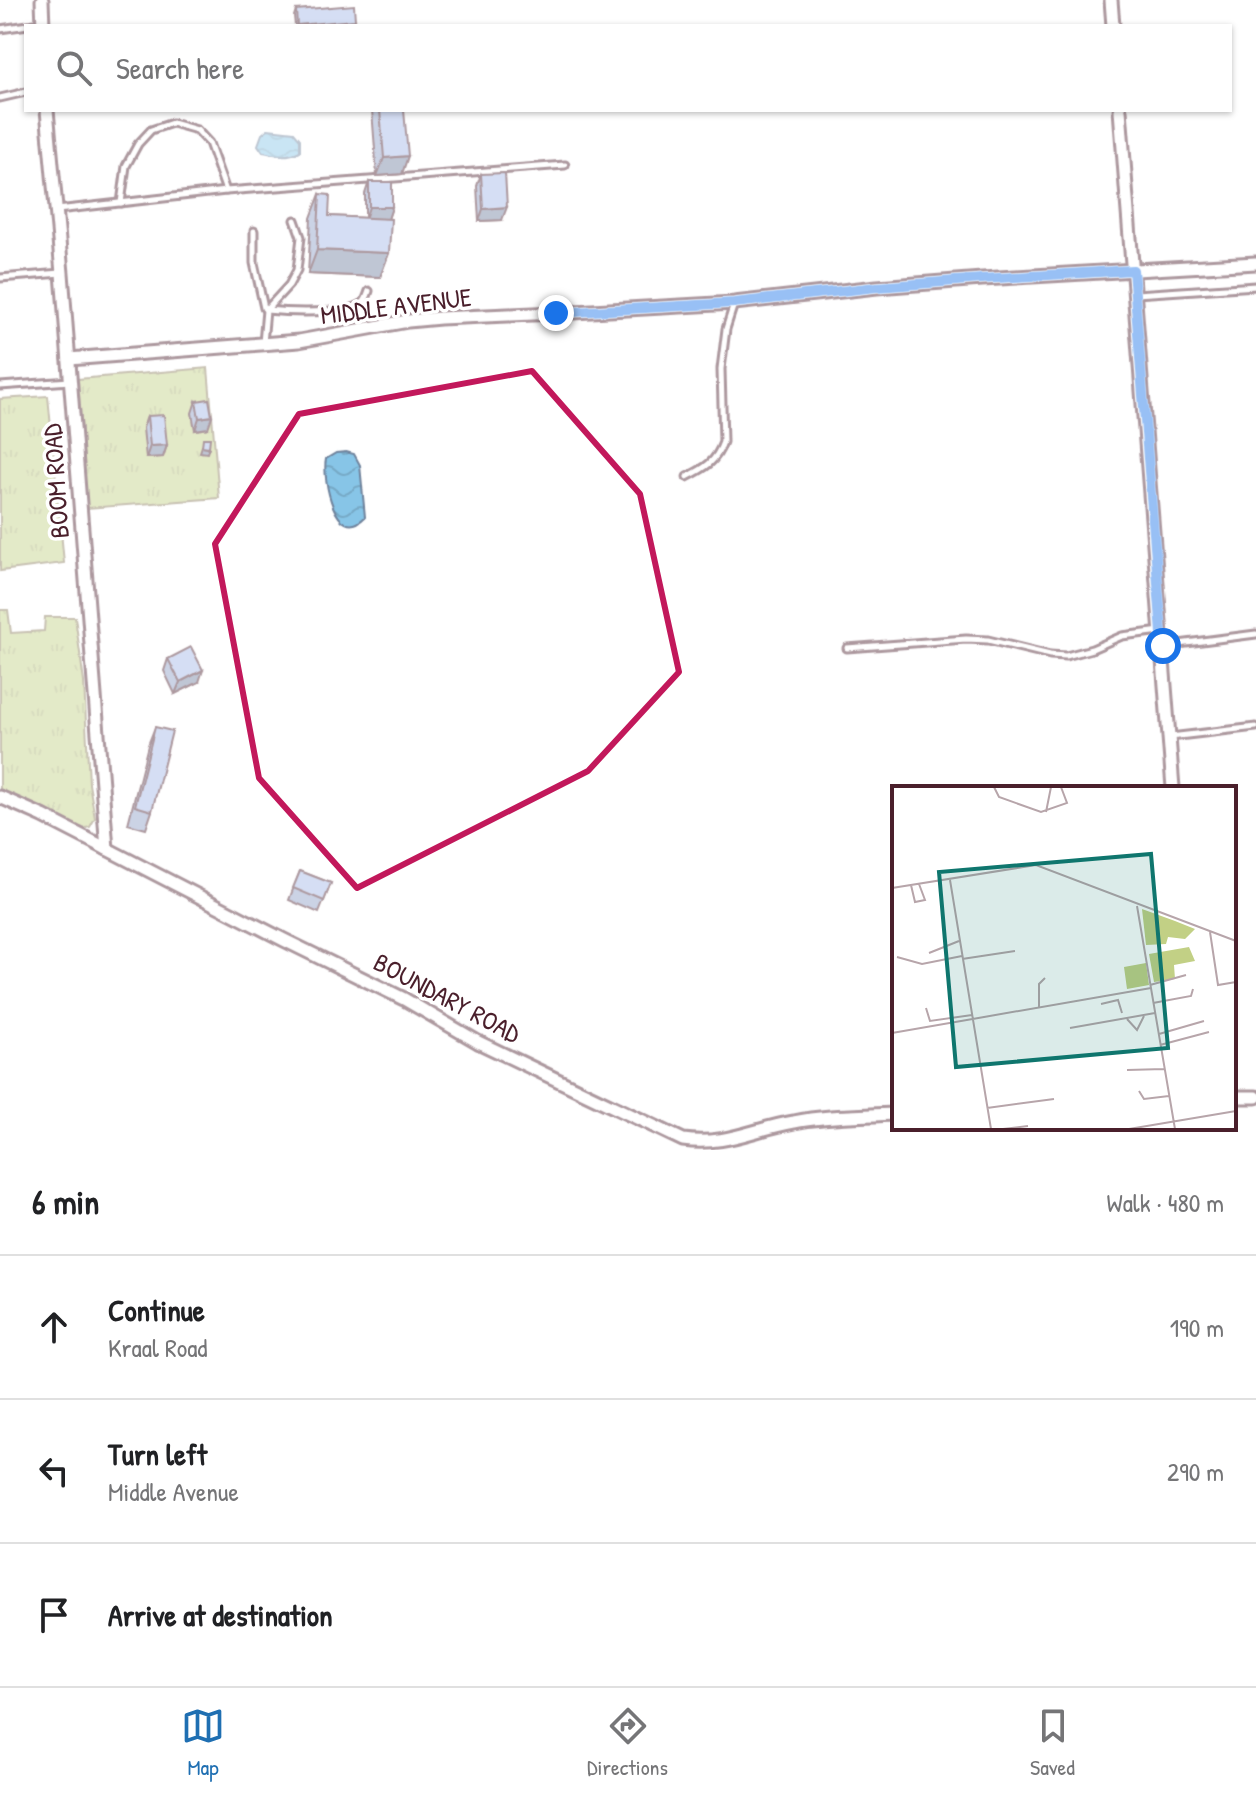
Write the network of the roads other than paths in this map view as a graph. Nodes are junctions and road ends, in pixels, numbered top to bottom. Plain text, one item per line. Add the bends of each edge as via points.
1 (42, 0) edge
2 (1111, 0) edge
3 (43, 24) edge
4 (1113, 24) edge
5 (24, 26) edge
6 (0, 29) edge
7 (24, 92) edge
8 (0, 98) edge
9 (47, 112) edge
10 (1120, 112) edge
11 (565, 165) dead end
12 (226, 191) junction
13 (121, 203) junction
14 (56, 210) junction
15 (295, 220) dead end
16 (254, 231) dead end
17 (1256, 263) edge
18 (1133, 270) junction
19 (62, 273) junction
20 (0, 278) edge
21 (1256, 286) edge
22 (369, 291) dead end
23 (1135, 294) junction
24 (734, 303) junction
25 (266, 310) junction
26 (263, 344) junction
27 (69, 359) junction
28 (71, 381) junction
29 (0, 386) edge
30 (687, 477) dead end
31 (1162, 630) junction
32 (1256, 634) edge
33 (1163, 646) junction
34 (847, 648) dead end
35 (1256, 727) edge
36 (1170, 737) junction
37 (1173, 786) edge
38 (0, 797) edge
39 (107, 849) junction
40 (892, 1114) edge

1 - 3 street
2 - 4 street
5 - 6 lane
7 - 8 lane
9 - 14 street, BOOM ROAD
10 - 18 street
11 - 12 lane
12 - 13 lane
12 - 13 lane via 209,143 197,130 172,123 151,130 138,144 126,166
13 - 14 lane
14 - 19 street, BOOM ROAD
15 - 25 lane via 301,237 297,270
16 - 25 lane via 254,263
17 - 18 street, MIDDLE AVENUE
18 - 23 street
18 - 24 street, MIDDLE AVENUE via 877,287
19 - 20 lane
19 - 27 street, BOOM ROAD
21 - 23 lane
22 - 25 lane via 362,303 347,309
23 - 31 street
24 - 26 street, MIDDLE AVENUE via 440,318
24 - 30 lane via 723,347 723,442 710,465
25 - 26 lane
26 - 27 street, MIDDLE AVENUE
27 - 28 street, BOOM ROAD
28 - 29 lane
28 - 39 street, BOOM ROAD
31 - 33 street
31 - 34 lane via 1122,636 1066,656 966,639
32 - 33 lane
33 - 36 street
35 - 36 lane
36 - 37 street
38 - 39 street, BOUNDARY ROAD
39 - 40 street, BOUNDARY ROAD via 478,1042 683,1140 717,1142 789,1122

